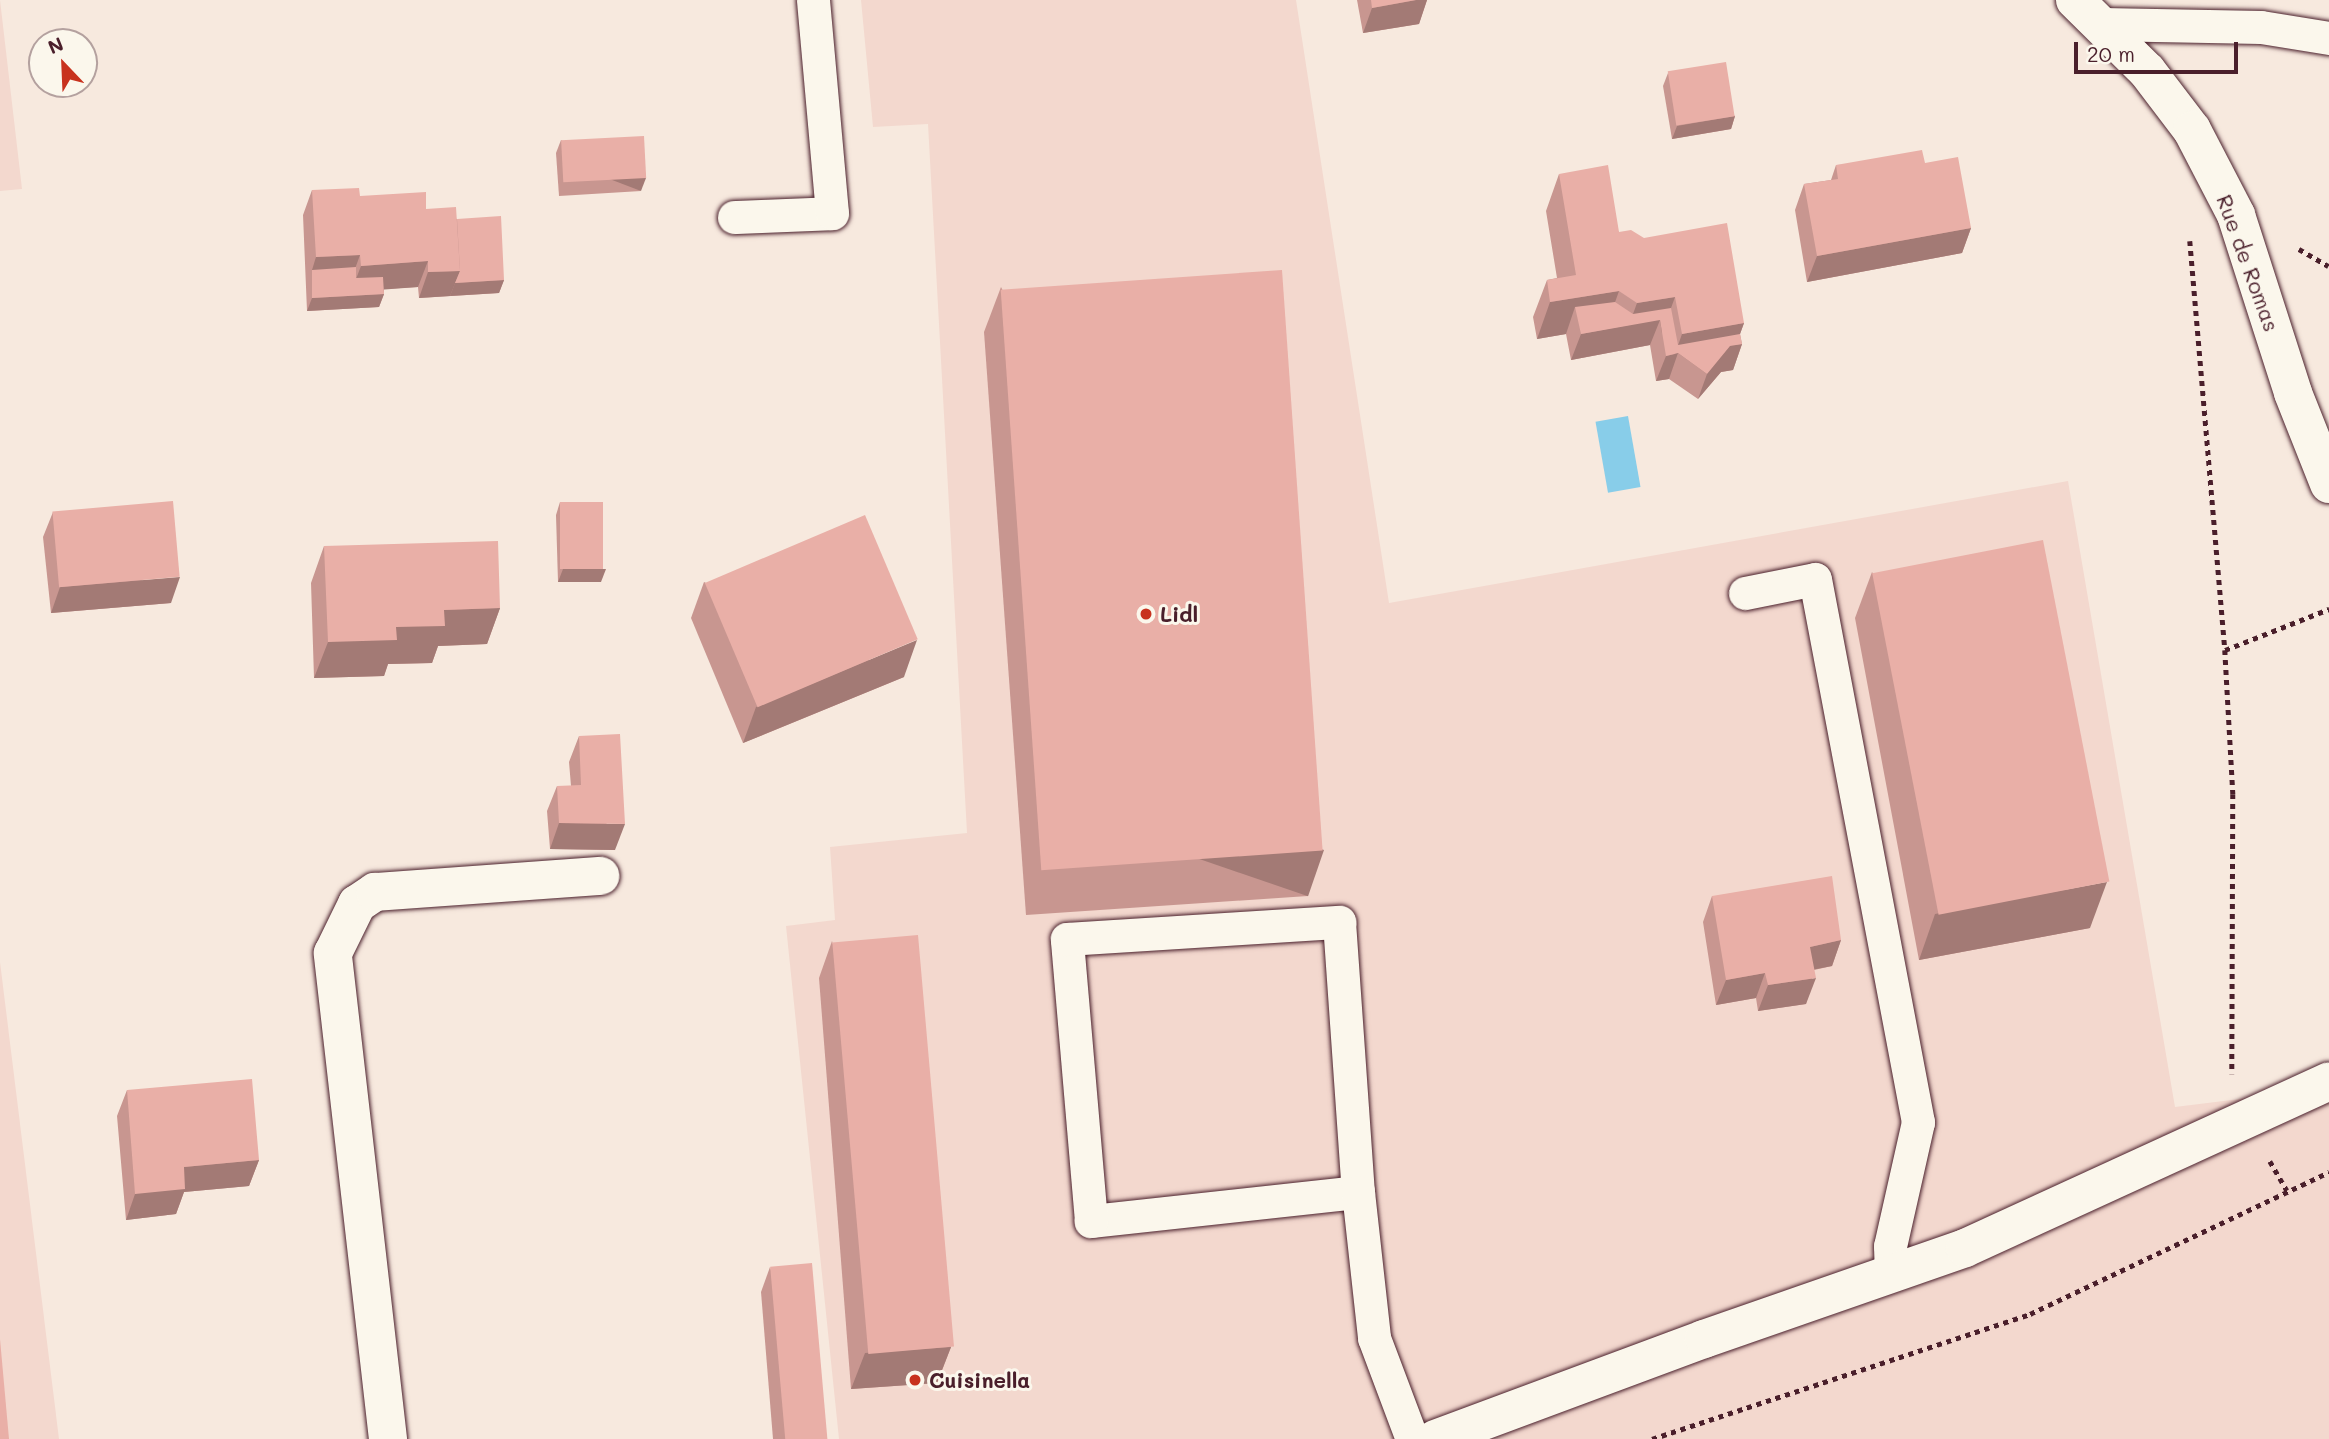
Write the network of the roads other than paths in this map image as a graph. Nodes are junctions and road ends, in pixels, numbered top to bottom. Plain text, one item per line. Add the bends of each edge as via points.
1 (813, 0) edge
2 (2088, 12) edge
3 (2329, 38) edge
4 (734, 217) dead end
5 (2329, 484) edge
6 (1745, 593) dead end
7 (600, 876) dead end
8 (2329, 1081) edge
9 (1358, 1192) junction
10 (1891, 1274) junction
11 (388, 1439) edge
12 (1412, 1439) edge
13 (1435, 1439) edge

1 - 4 lane via 832,213
2 - 3 lane via 2261,27
2 - 5 street, Rue de Romas via 2147,71 2192,130 2236,215 2293,393
6 - 10 lane via 1815,579 1918,1122 1890,1246
7 - 11 street via 376,892 357,904 332,953
8 - 10 street via 1965,1248
9 - 9 lane via 1339,922 1067,939 1091,1221
9 - 12 lane via 1374,1338
10 - 13 street

